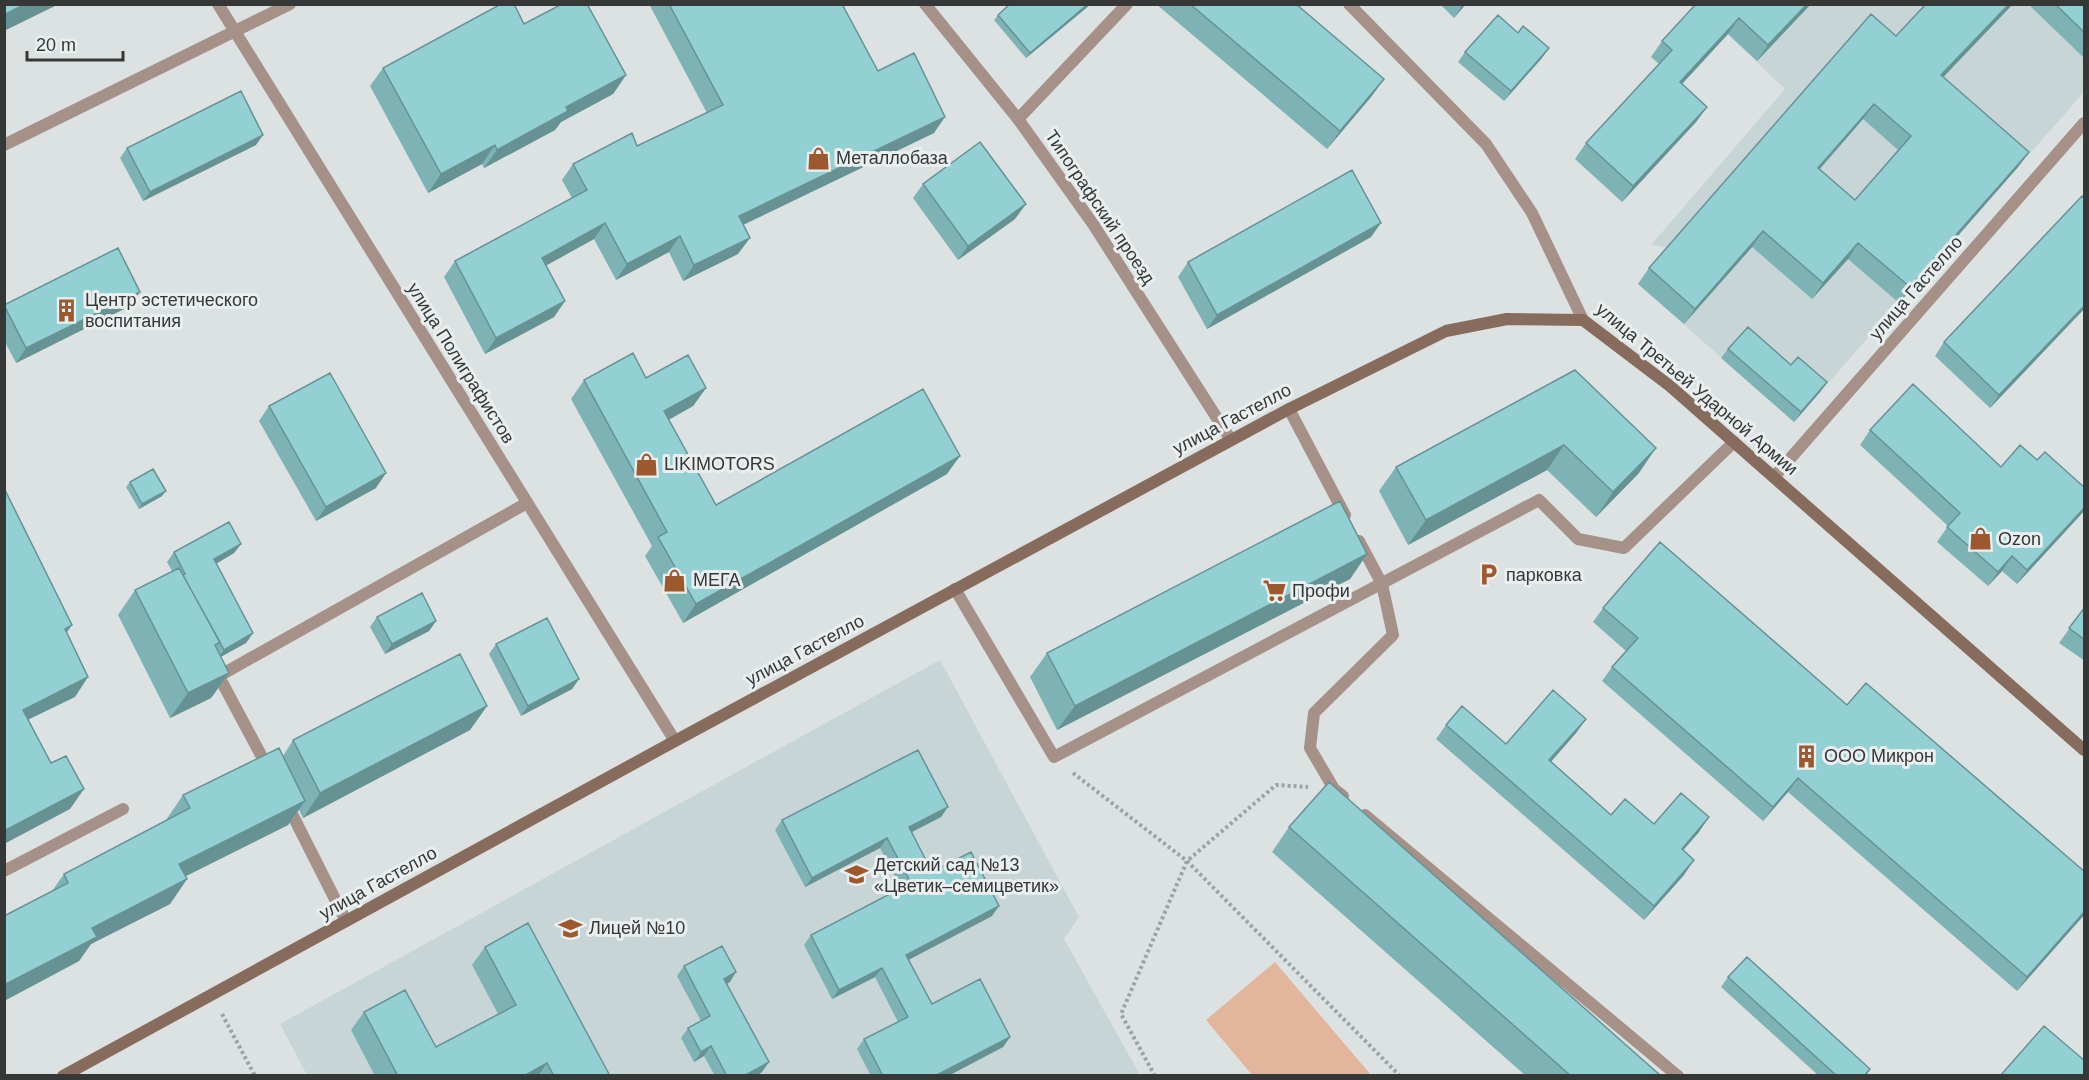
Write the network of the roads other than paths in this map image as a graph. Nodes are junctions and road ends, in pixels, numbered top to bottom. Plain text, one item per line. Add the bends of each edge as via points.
1 (218, 4) edge
2 (290, 4) edge
3 (924, 4) edge
4 (1127, 4) edge
5 (1349, 4) edge
6 (234, 33) junction
7 (1018, 119) junction
8 (2085, 123) edge
9 (4, 145) edge
10 (1583, 320) junction
11 (1289, 409) junction
12 (1232, 440) junction
13 (1734, 442) junction
14 (1774, 477) junction
15 (527, 503) junction
16 (1382, 584) junction
17 (955, 589) junction
18 (208, 657) edge
19 (219, 676) junction
20 (675, 741) junction
21 (2084, 749) edge
22 (123, 809) dead end
23 (4, 871) edge
24 (346, 921) junction
25 (63, 1076) edge
26 (1678, 1076) edge

1 - 6 street, улица Полиграфистов
2 - 6 street
3 - 7 street, Типографский проезд
4 - 7 street
5 - 10 street, улица Третьей Ударной Армии via 1486,144 1532,213
6 - 9 street
6 - 15 street, улица Полиграфистов
7 - 12 street, Типографский проезд via 1093,224
8 - 14 street, улица Гастелло
10 - 11 main road, улица Гастелло via 1507,319 1446,331
10 - 13 main road, улица Третьей Ударной Армии via 1670,386
11 - 12 main road, улица Гастелло
11 - 16 street
12 - 17 main road, улица Гастелло
13 - 14 main road, улица Третьей Ударной Армии
13 - 16 street via 1624,548 1578,538 1539,500
14 - 21 main road, улица Третьей Ударной Армии
15 - 19 street
15 - 20 street, улица Полиграфистов
16 - 17 street via 1054,757
16 - 26 street via 1393,635 1314,713 1310,748 1334,789
17 - 20 main road, улица Гастелло
18 - 19 street
19 - 24 street
20 - 24 main road, улица Гастелло
22 - 23 street
24 - 25 main road, улица Гастелло

